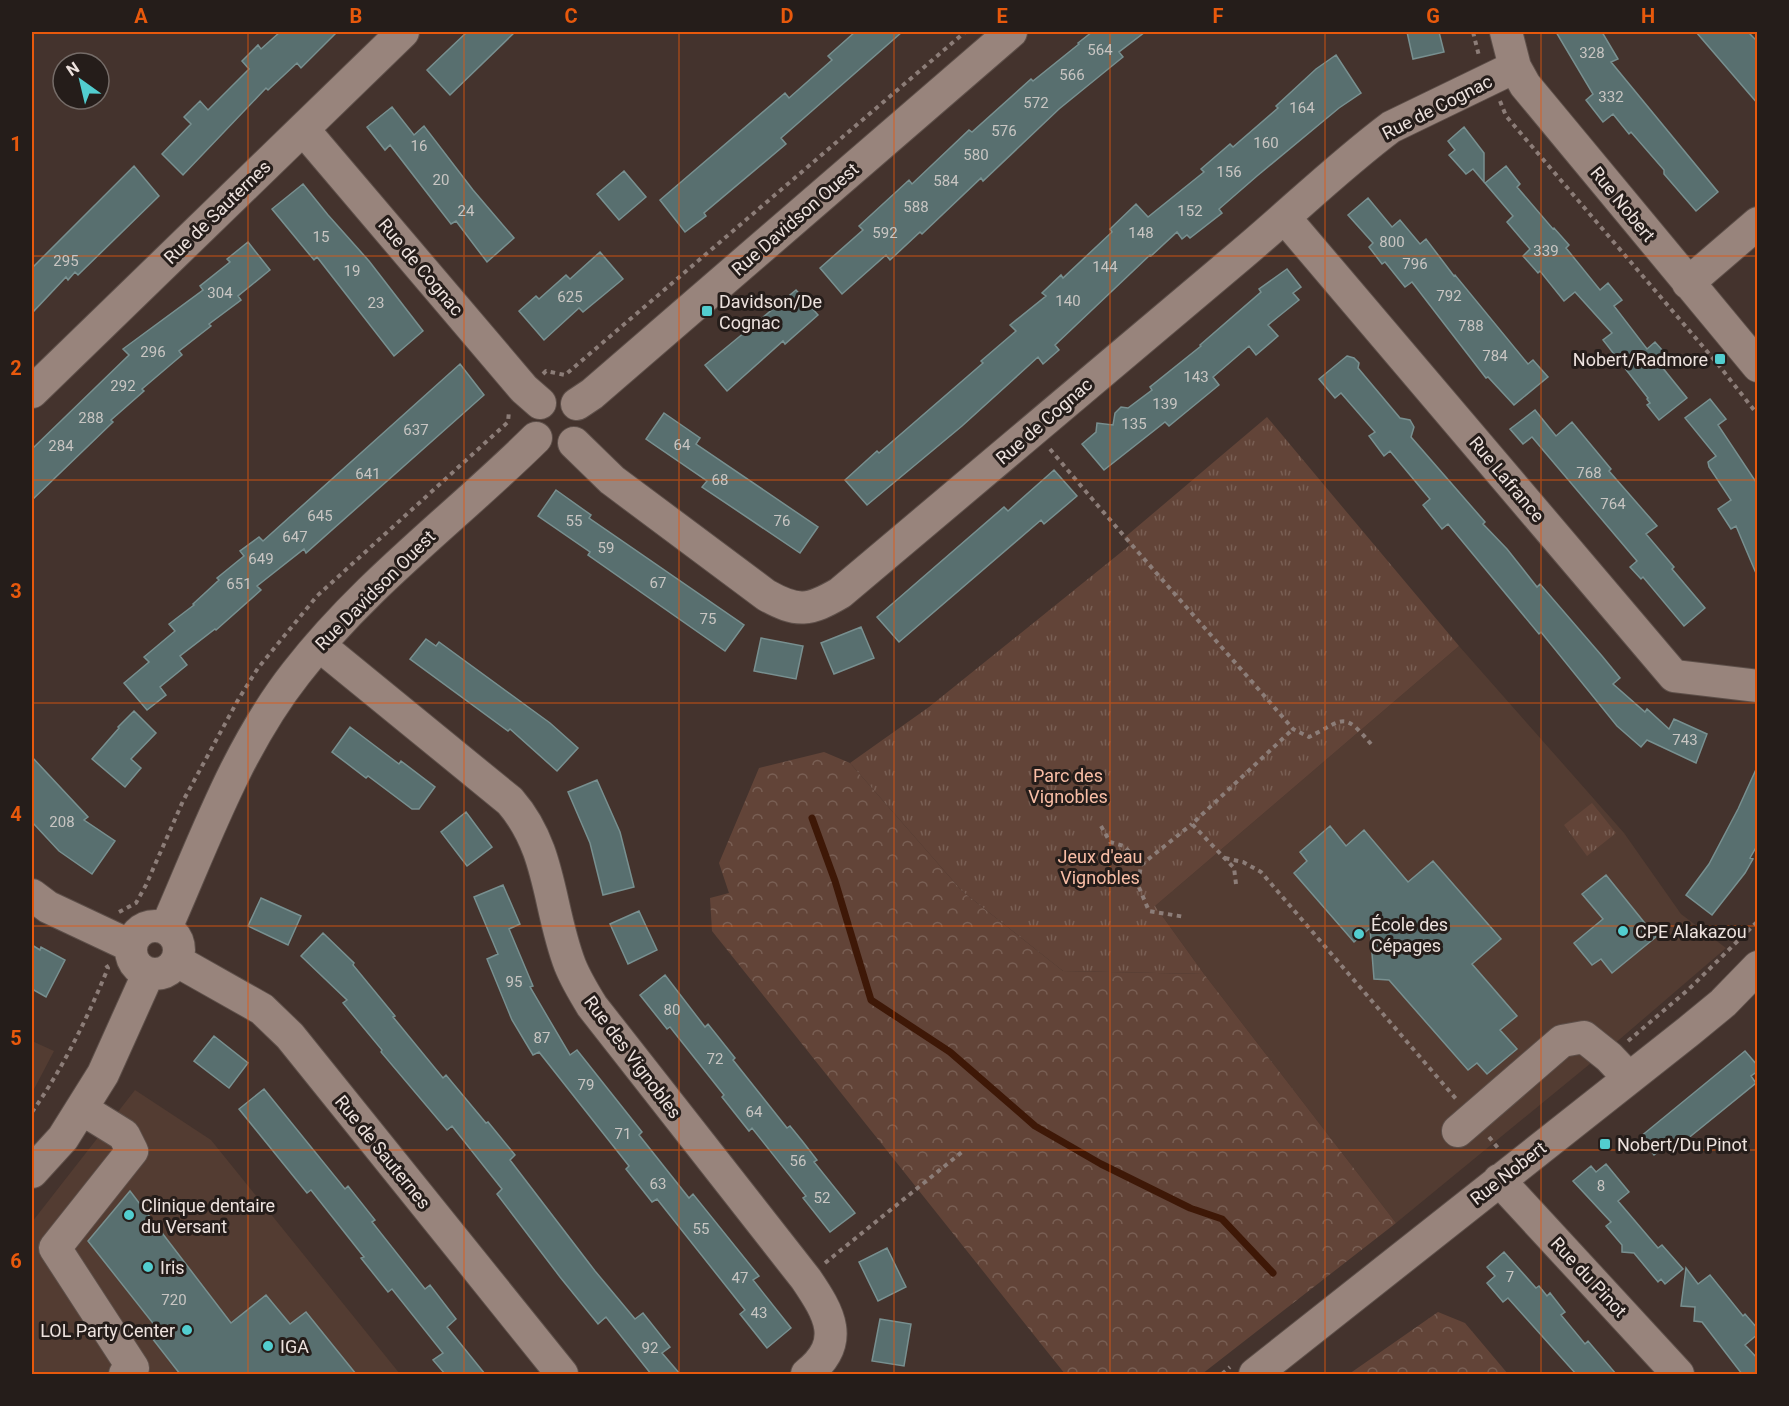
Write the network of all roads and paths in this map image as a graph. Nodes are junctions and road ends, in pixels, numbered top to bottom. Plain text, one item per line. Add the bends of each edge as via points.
1 (403, 32) edge
2 (965, 32) edge
3 (1011, 32) edge
4 (1473, 32) edge
5 (1506, 32) edge
6 (1483, 65) dead end
7 (1515, 67) junction
8 (1498, 98) dead end
9 (303, 129) junction
10 (1285, 218) junction
11 (1758, 223) edge
12 (1688, 283) junction
13 (1758, 366) edge
14 (541, 389) junction
15 (32, 392) edge
16 (577, 404) junction
17 (1758, 415) edge
18 (1035, 430) junction
19 (536, 438) junction
20 (574, 443) junction
21 (319, 645) junction
22 (1758, 686) edge
23 (1293, 729) junction
24 (1371, 744) dead end
25 (1192, 824) junction
26 (1101, 826) dead end
27 (1225, 858) junction
28 (1141, 865) junction
29 (1236, 884) dead end
30 (32, 896) edge
31 (1185, 916) dead end
32 (166, 928) junction
33 (131, 946) junction
34 (101, 956) dead end
35 (177, 961) junction
36 (1758, 967) edge
37 (148, 974) junction
38 (1629, 1078) junction
39 (82, 1109) junction
40 (32, 1112) edge
41 (1466, 1125) junction
42 (1498, 1148) dead end
43 (962, 1152) dead end
44 (32, 1172) edge
45 (1499, 1180) junction
46 (806, 1278) junction
47 (125, 1374) edge
48 (562, 1374) edge
49 (807, 1374) edge
50 (1255, 1374) edge
51 (1678, 1374) edge

1 - 9 street, Rue de Sauternes
2 - 14 path via 565,375 546,371
3 - 16 street, Rue Davidson Ouest
4 - 6 path
5 - 7 street, Rue Nobert
7 - 10 street, Rue de Cognac via 1391,128
7 - 12 street, Rue Nobert via 1525,85
8 - 17 path via 1506,116
9 - 14 street, Rue de Cognac via 524,389
9 - 15 street, Rue de Sauternes
10 - 18 street, Rue de Cognac
10 - 22 street, Rue Lafrance via 1674,676
11 - 12 street
12 - 13 street, Rue Nobert
14 - 16 street via 548,397 569,398
14 - 19 street via 531,426
16 - 20 street via 584,424
18 - 20 street, Rue de Cognac via 840,593 803,608 785,606 766,595 612,480
18 - 23 path via 1124,538
19 - 20 street via 558,449
19 - 21 street, Rue Davidson Ouest via 382,579
21 - 32 street, Rue Davidson Ouest via 273,706 231,779
21 - 46 street, Rue des Vignobles via 510,801 524,817 542,856 563,941 579,985
23 - 24 path via 1309,737 1342,720 1353,723
23 - 25 path
25 - 27 path
25 - 28 path
26 - 28 path via 1110,842 1124,846
27 - 29 path via 1234,868
27 - 41 path via 1243,861 1261,872
28 - 31 path via 1138,885 1149,910
30 - 33 street
32 - 33 street via 144,928
32 - 35 street via 178,942
33 - 37 street via 134,963
34 - 40 path via 108,968 80,1033
35 - 37 street via 165,973
35 - 48 street, Rue de Sauternes via 262,1009 291,1036
36 - 38 street, Rue Nobert via 1723,1003
37 - 39 street
38 - 41 street via 1584,1037 1562,1041
38 - 45 street, Rue Nobert
39 - 44 street via 63,1138
39 - 47 street via 124,1135 132,1151 55,1248 133,1368
41 - 42 path
43 - 46 path
45 - 50 street, Rue Nobert
45 - 51 street, Rue du Pinot
46 - 49 street, Rue des Vignobles via 827,1313 831,1329 825,1355

